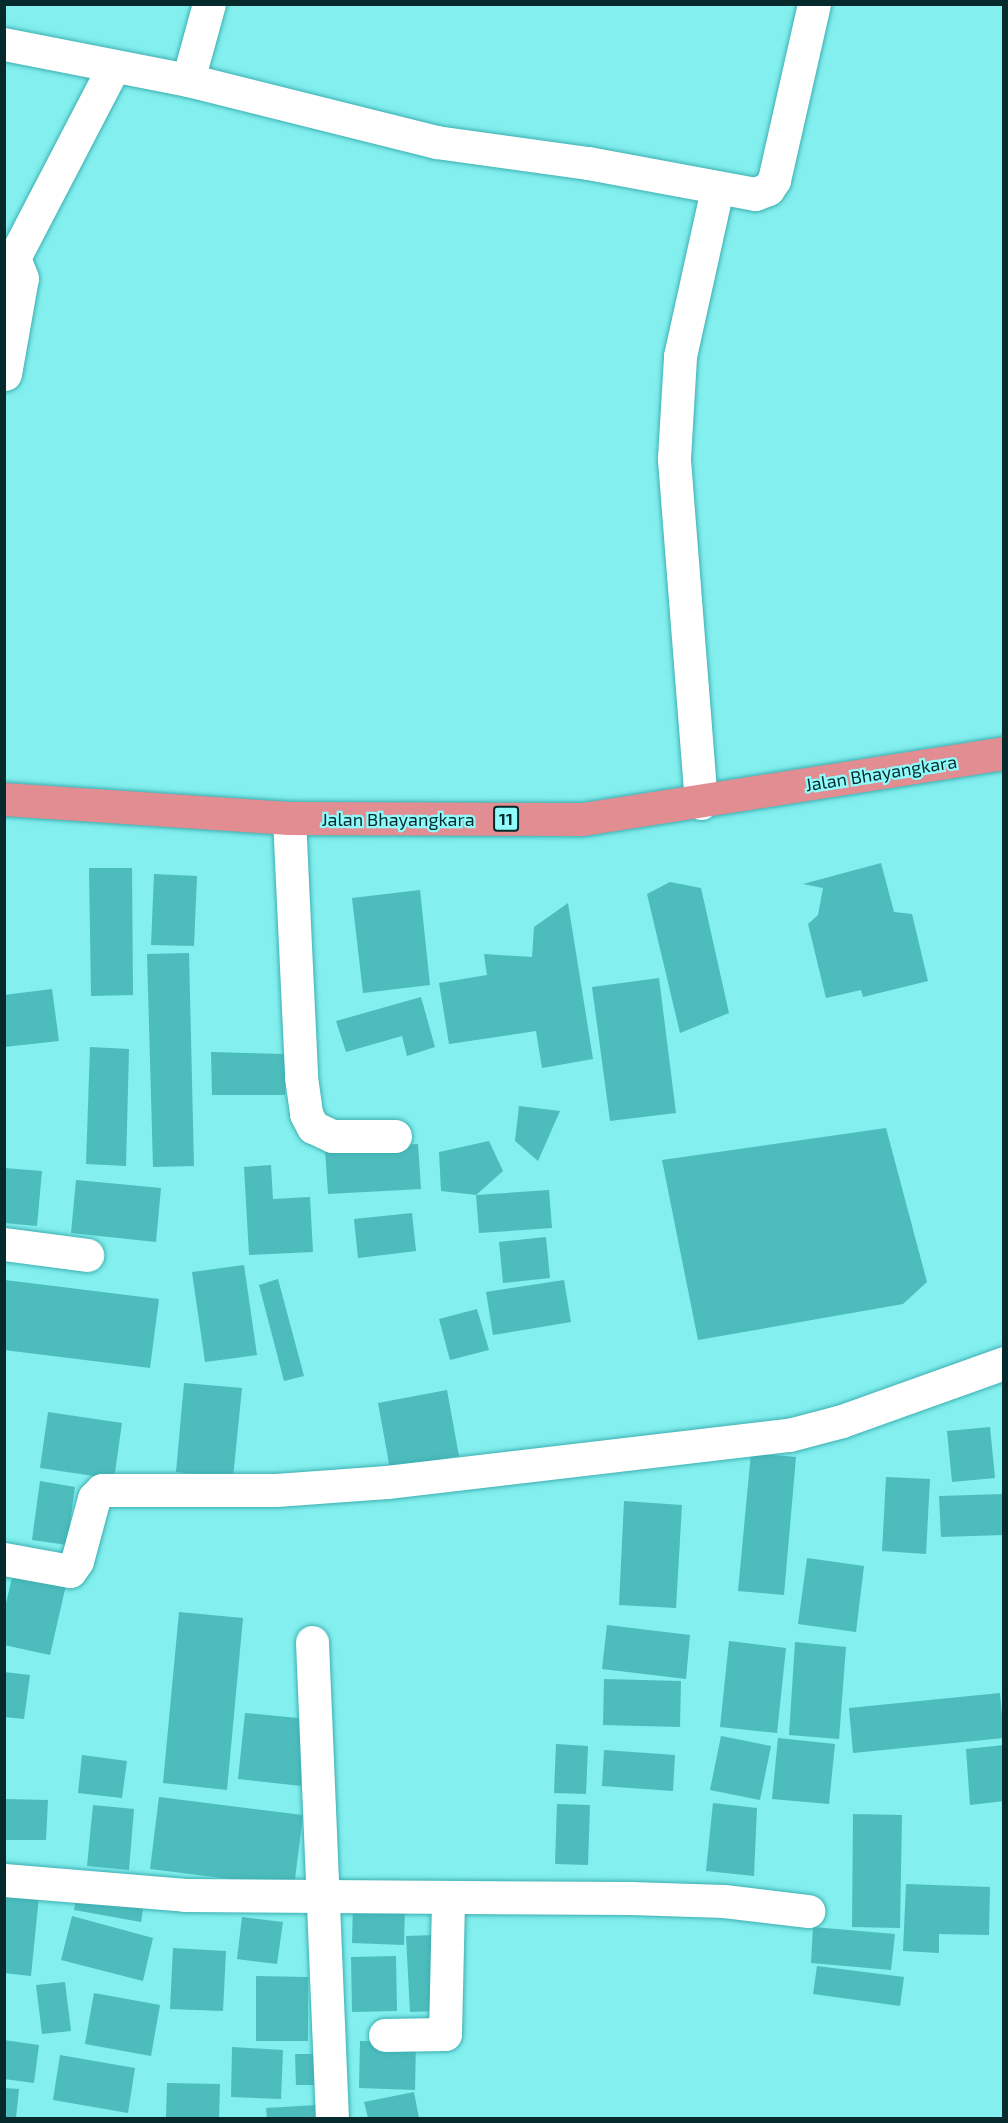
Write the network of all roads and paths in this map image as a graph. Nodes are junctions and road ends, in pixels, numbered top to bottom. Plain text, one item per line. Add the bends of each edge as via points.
1 (209, 4) edge
2 (814, 4) edge
3 (4, 44) edge
4 (114, 66) junction
5 (188, 80) junction
6 (717, 189) junction
7 (5, 374) edge
8 (1004, 753) edge
9 (4, 799) edge
10 (701, 803) junction
11 (290, 818) junction
12 (395, 1136) dead end
13 (4, 1244) edge
14 (87, 1255) dead end
15 (1004, 1363) edge
16 (4, 1559) edge
17 (312, 1642) dead end
18 (4, 1880) edge
19 (322, 1897) junction
20 (448, 1899) junction
21 (808, 1911) dead end
22 (385, 2035) dead end
23 (332, 2118) edge

1 - 5 street
2 - 6 street via 774,180 768,189 755,195
3 - 4 street
4 - 5 street
4 - 7 street via 14,258 22,278
5 - 6 street via 435,142 588,163
6 - 10 street via 680,356 674,458
8 - 10 highway, Jalan Bhayangkara / 11
9 - 11 highway, Jalan Bhayangkara / 11
10 - 11 highway, Jalan Bhayangkara / 11 via 583,819
11 - 12 street via 306,1114 313,1127 332,1136
13 - 14 street
15 - 16 street via 789,1436 387,1482 276,1490 102,1490 93,1498 77,1561 70,1571
17 - 19 street
18 - 19 street via 185,1896
19 - 20 street
19 - 23 street
20 - 21 street via 724,1901
20 - 22 street via 446,2034

